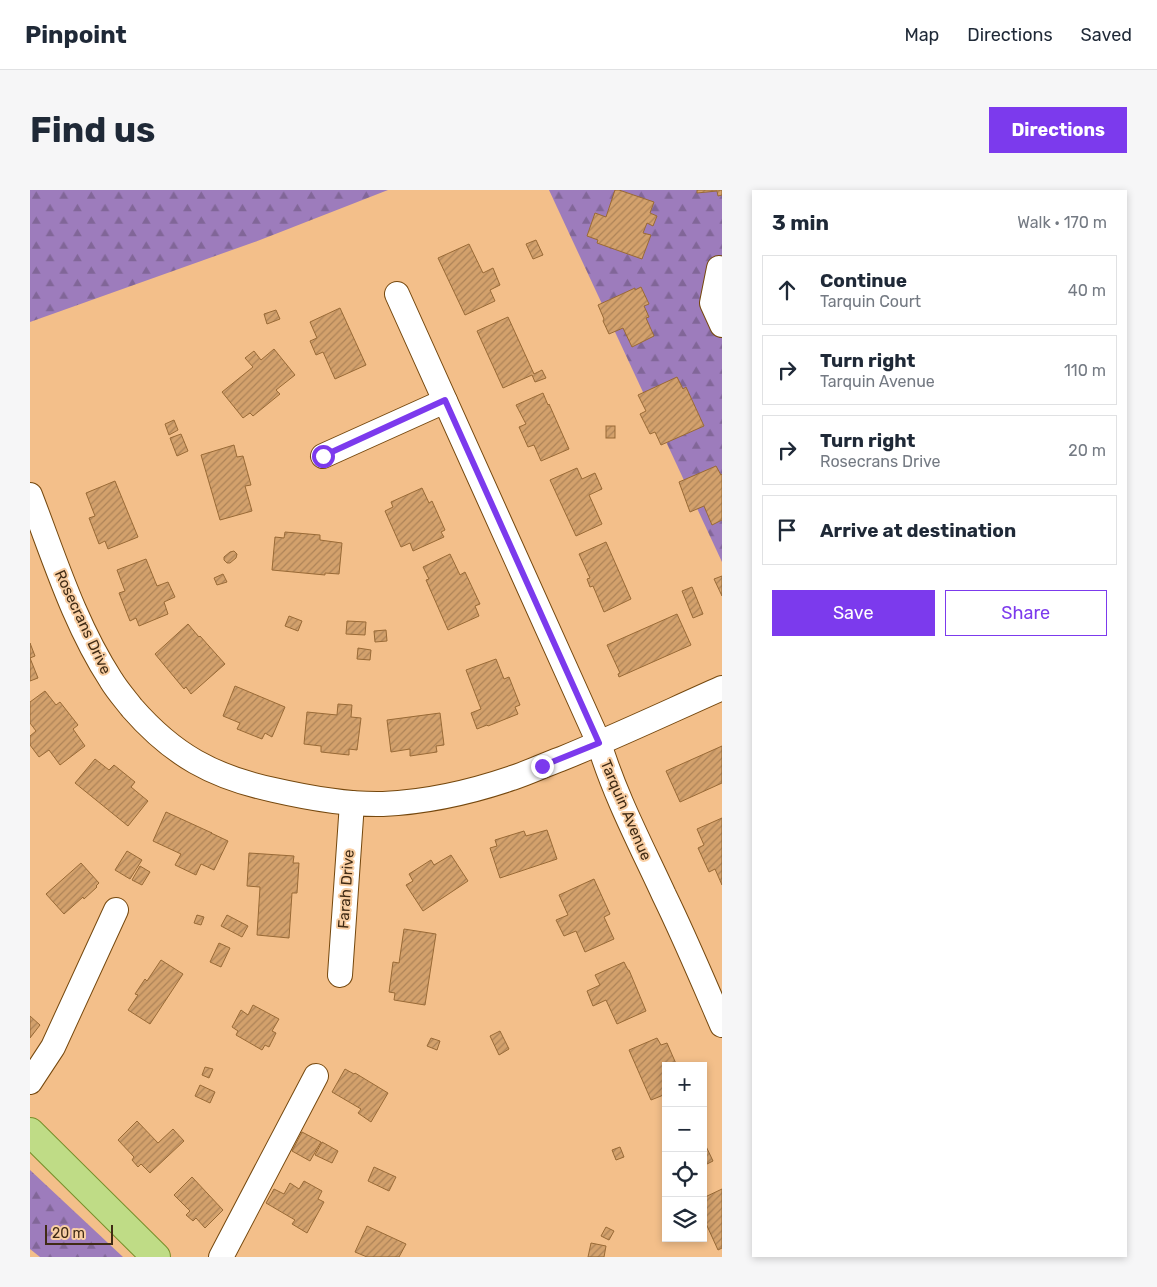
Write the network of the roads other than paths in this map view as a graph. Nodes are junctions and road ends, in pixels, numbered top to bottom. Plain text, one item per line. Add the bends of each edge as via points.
1 (719, 268) dead end
2 (396, 294) dead end
3 (722, 325) edge
4 (445, 400) junction
5 (323, 456) dead end
6 (30, 495) edge
7 (722, 688) edge
8 (599, 743) junction
9 (352, 803) junction
10 (116, 910) dead end
11 (340, 975) dead end
12 (722, 1025) edge
13 (316, 1076) dead end
14 (30, 1082) edge
15 (30, 1132) edge
16 (156, 1257) edge
17 (221, 1257) edge

1 - 3 street via 712,303
2 - 4 street, Tarquin Avenue
4 - 5 street
4 - 8 street, Tarquin Avenue
6 - 9 street, Rosecrans Drive via 65,588 92,646 111,681 144,722 188,757 225,776 280,792
7 - 8 street, Rosecrans Drive
8 - 9 street, Rosecrans Drive via 513,778 463,792 405,802
8 - 12 street, Tarquin Avenue via 630,823
9 - 11 street, Farah Drive
10 - 14 street via 53,1047
13 - 17 street
15 - 16 main road

